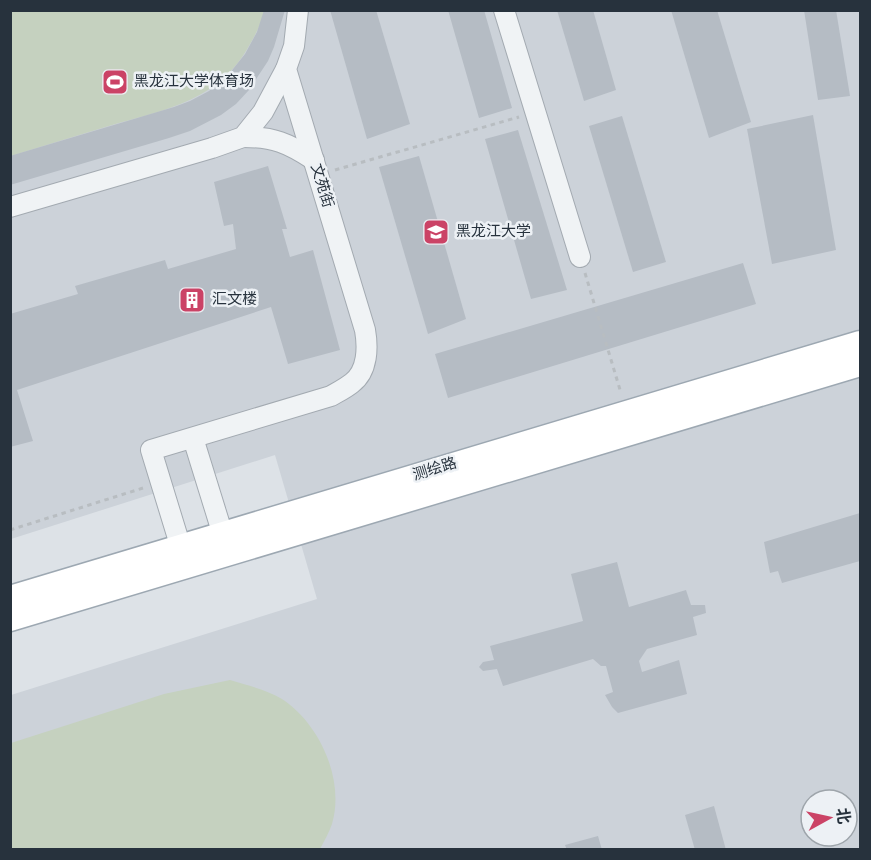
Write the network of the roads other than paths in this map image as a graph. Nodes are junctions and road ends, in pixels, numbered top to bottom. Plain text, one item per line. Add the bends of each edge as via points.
1 (298, 10) edge
2 (504, 10) edge
3 (286, 69) junction
4 (243, 137) junction
5 (316, 168) junction
6 (10, 207) edge
7 (580, 257) road end
8 (861, 343) edge
9 (861, 364) edge
10 (193, 438) junction
11 (223, 534) junction
12 (182, 548) junction
13 (10, 598) edge
14 (10, 619) edge

1 - 3 street via 294,46
2 - 7 street
3 - 4 street via 263,112
3 - 5 street, 文苑街
4 - 5 street via 292,145
4 - 6 street
5 - 10 street, 文苑街 via 365,330 365,362 353,383 331,396
8 - 11 main road, 测绘路
9 - 14 main road, 测绘路
10 - 11 street
10 - 12 street via 151,450
11 - 12 main road, 测绘路
12 - 13 main road, 测绘路

